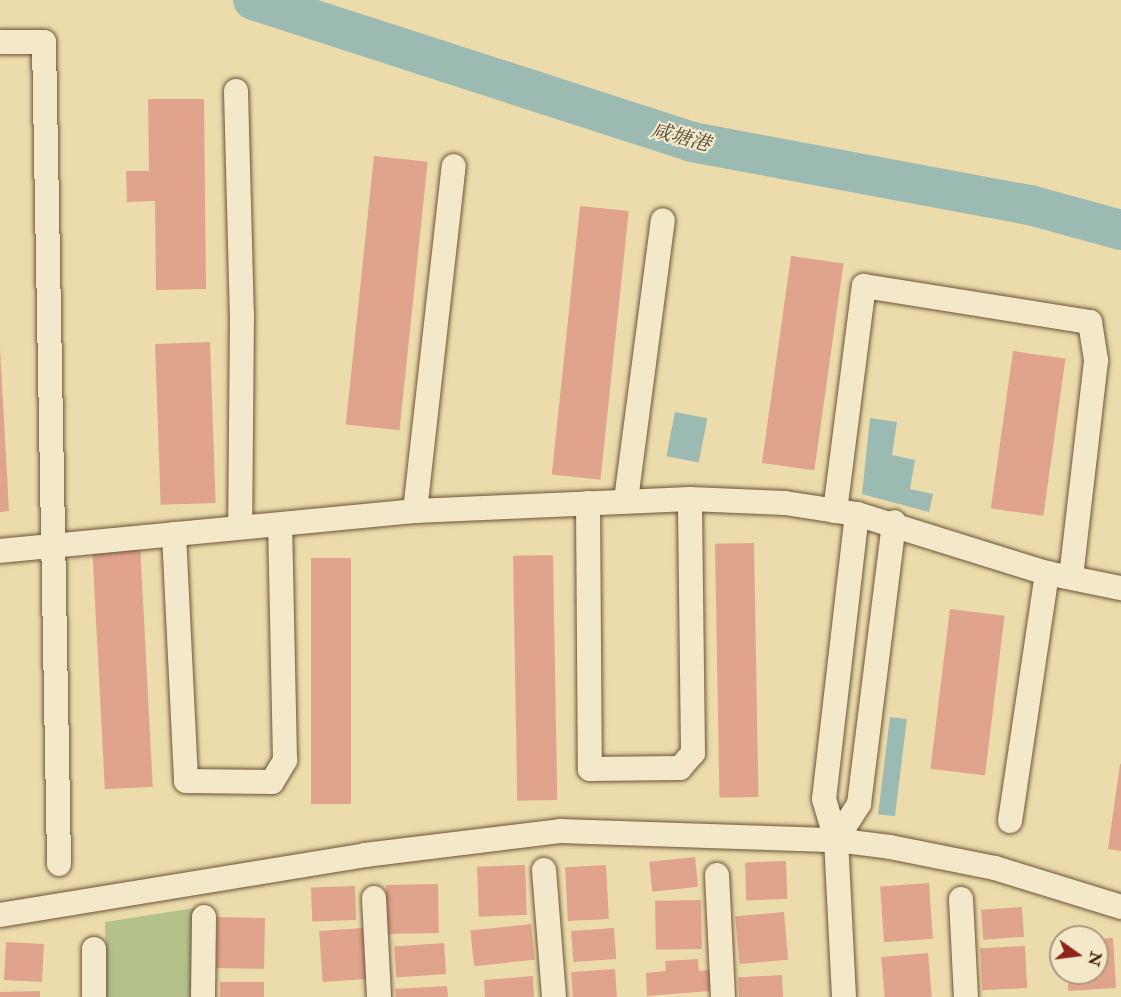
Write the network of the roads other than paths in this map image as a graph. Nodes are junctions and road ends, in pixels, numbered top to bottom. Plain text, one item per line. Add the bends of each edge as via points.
1 (0, 42) edge
2 (236, 91) dead end
3 (454, 166) dead end
4 (663, 220) dead end
5 (690, 499) junction
6 (626, 500) junction
7 (588, 503) junction
8 (415, 511) junction
9 (846, 513) junction
10 (894, 522) junction
11 (280, 525) junction
12 (240, 527) junction
13 (174, 534) junction
14 (54, 544) junction
15 (0, 550) edge
16 (1047, 573) junction
17 (1071, 577) junction
18 (1121, 588) edge
19 (1010, 821) dead end
20 (836, 840) junction
21 (59, 864) dead end
22 (544, 870) dead end
23 (717, 875) dead end
24 (374, 898) dead end
25 (961, 899) dead end
26 (1121, 907) edge
27 (0, 915) edge
28 (204, 917) dead end
29 (94, 949) dead end
30 (94, 997) edge
31 (203, 997) edge
32 (379, 997) edge
33 (554, 997) edge
34 (723, 997) edge
35 (844, 997) edge
36 (966, 997) edge

1 - 14 street via 44,42
2 - 12 street via 242,314
3 - 8 street
4 - 6 street
5 - 6 street
5 - 7 street via 693,753 680,768 590,769
5 - 9 street via 785,503
6 - 7 street
7 - 8 street
8 - 11 street
9 - 10 street
9 - 17 street via 864,286 1090,322 1096,361
9 - 20 street via 824,800
10 - 16 street
10 - 20 street via 858,804
11 - 12 street
11 - 13 street via 285,760 272,782 186,781
12 - 13 street
13 - 14 street
14 - 15 street
14 - 21 street
16 - 17 street
16 - 19 street
17 - 18 street
20 - 26 street via 995,868
20 - 27 street via 560,831 365,855
20 - 35 street
22 - 33 street
23 - 34 street
24 - 32 street
25 - 36 street
28 - 31 street
29 - 30 street

